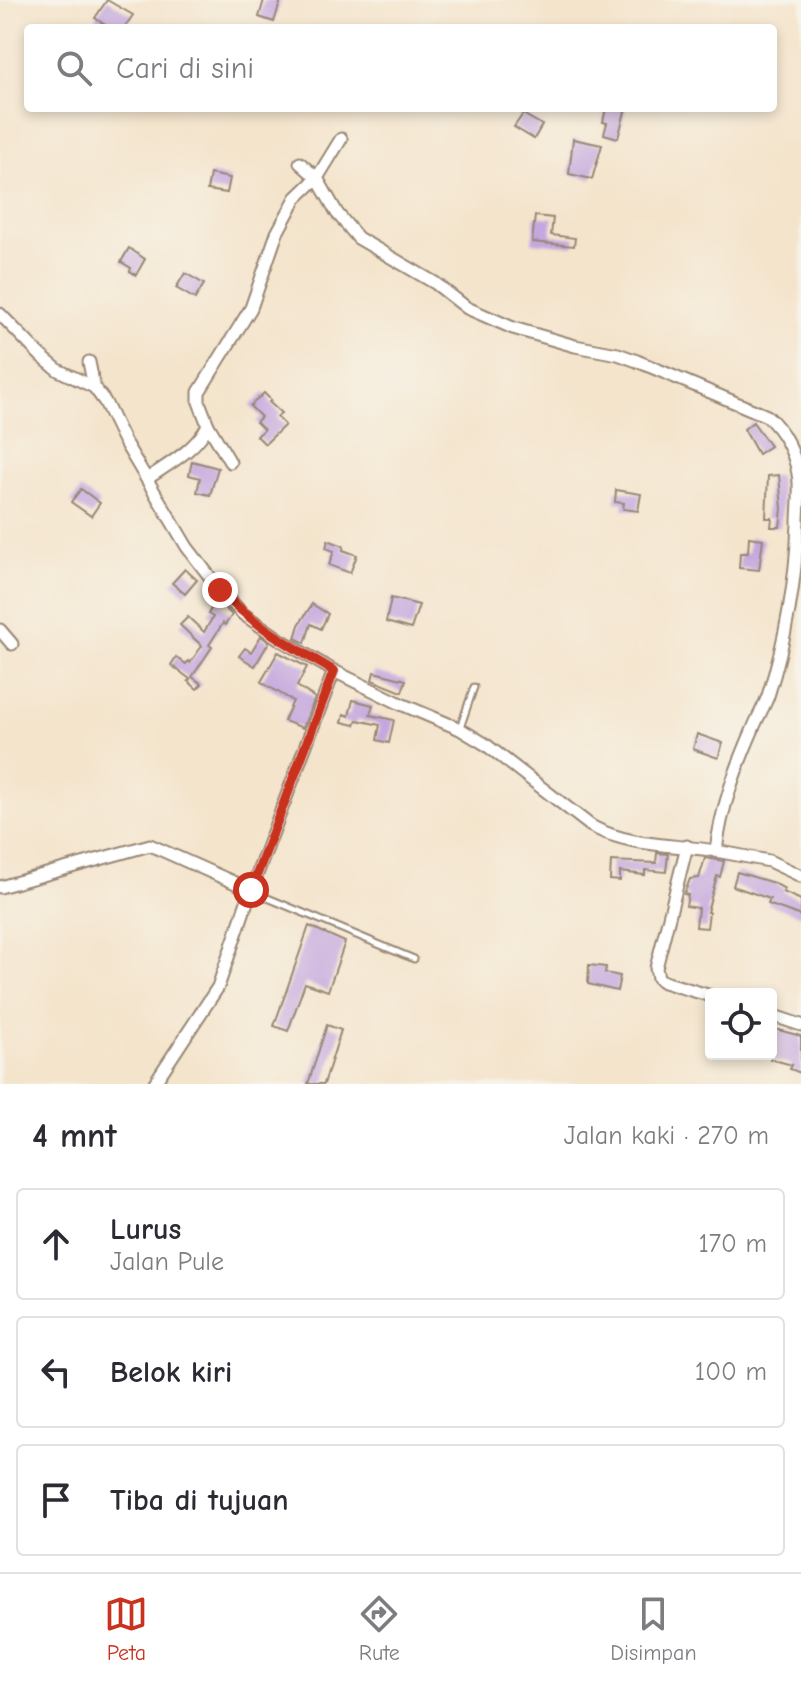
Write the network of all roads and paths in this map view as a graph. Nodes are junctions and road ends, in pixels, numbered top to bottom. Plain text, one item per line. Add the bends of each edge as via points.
1 (341, 139) dead end
2 (300, 163) dead end
3 (317, 178) junction
4 (0, 314) edge
5 (89, 362) dead end
6 (94, 387) junction
7 (208, 425) junction
8 (230, 462) dead end
9 (147, 479) junction
10 (0, 630) edge
11 (12, 644) dead end
12 (334, 671) junction
13 (474, 687) dead end
14 (460, 729) junction
15 (687, 846) junction
16 (716, 851) junction
17 (801, 876) edge
18 (0, 887) edge
19 (251, 890) junction
20 (414, 959) dead end
21 (705, 994) edge
22 (777, 1017) edge
23 (801, 1025) edge
24 (154, 1084) edge

1 - 3 street
2 - 3 street
3 - 7 street via 296,198 277,233 251,308 199,392
3 - 16 street via 358,238 467,308 540,337 618,354 776,424 798,472 798,547 787,625 767,699 720,818
4 - 6 street via 58,370
5 - 6 street
6 - 9 street
7 - 8 street
7 - 9 street via 191,448
9 - 12 street via 187,547 243,614
10 - 11 street
12 - 14 street
12 - 19 street
13 - 14 lane
14 - 15 street via 608,835
15 - 16 street
15 - 21 street via 656,968 664,982
16 - 17 street via 769,861
18 - 19 street via 150,845
19 - 20 lane
19 - 24 street via 218,987
22 - 23 street

